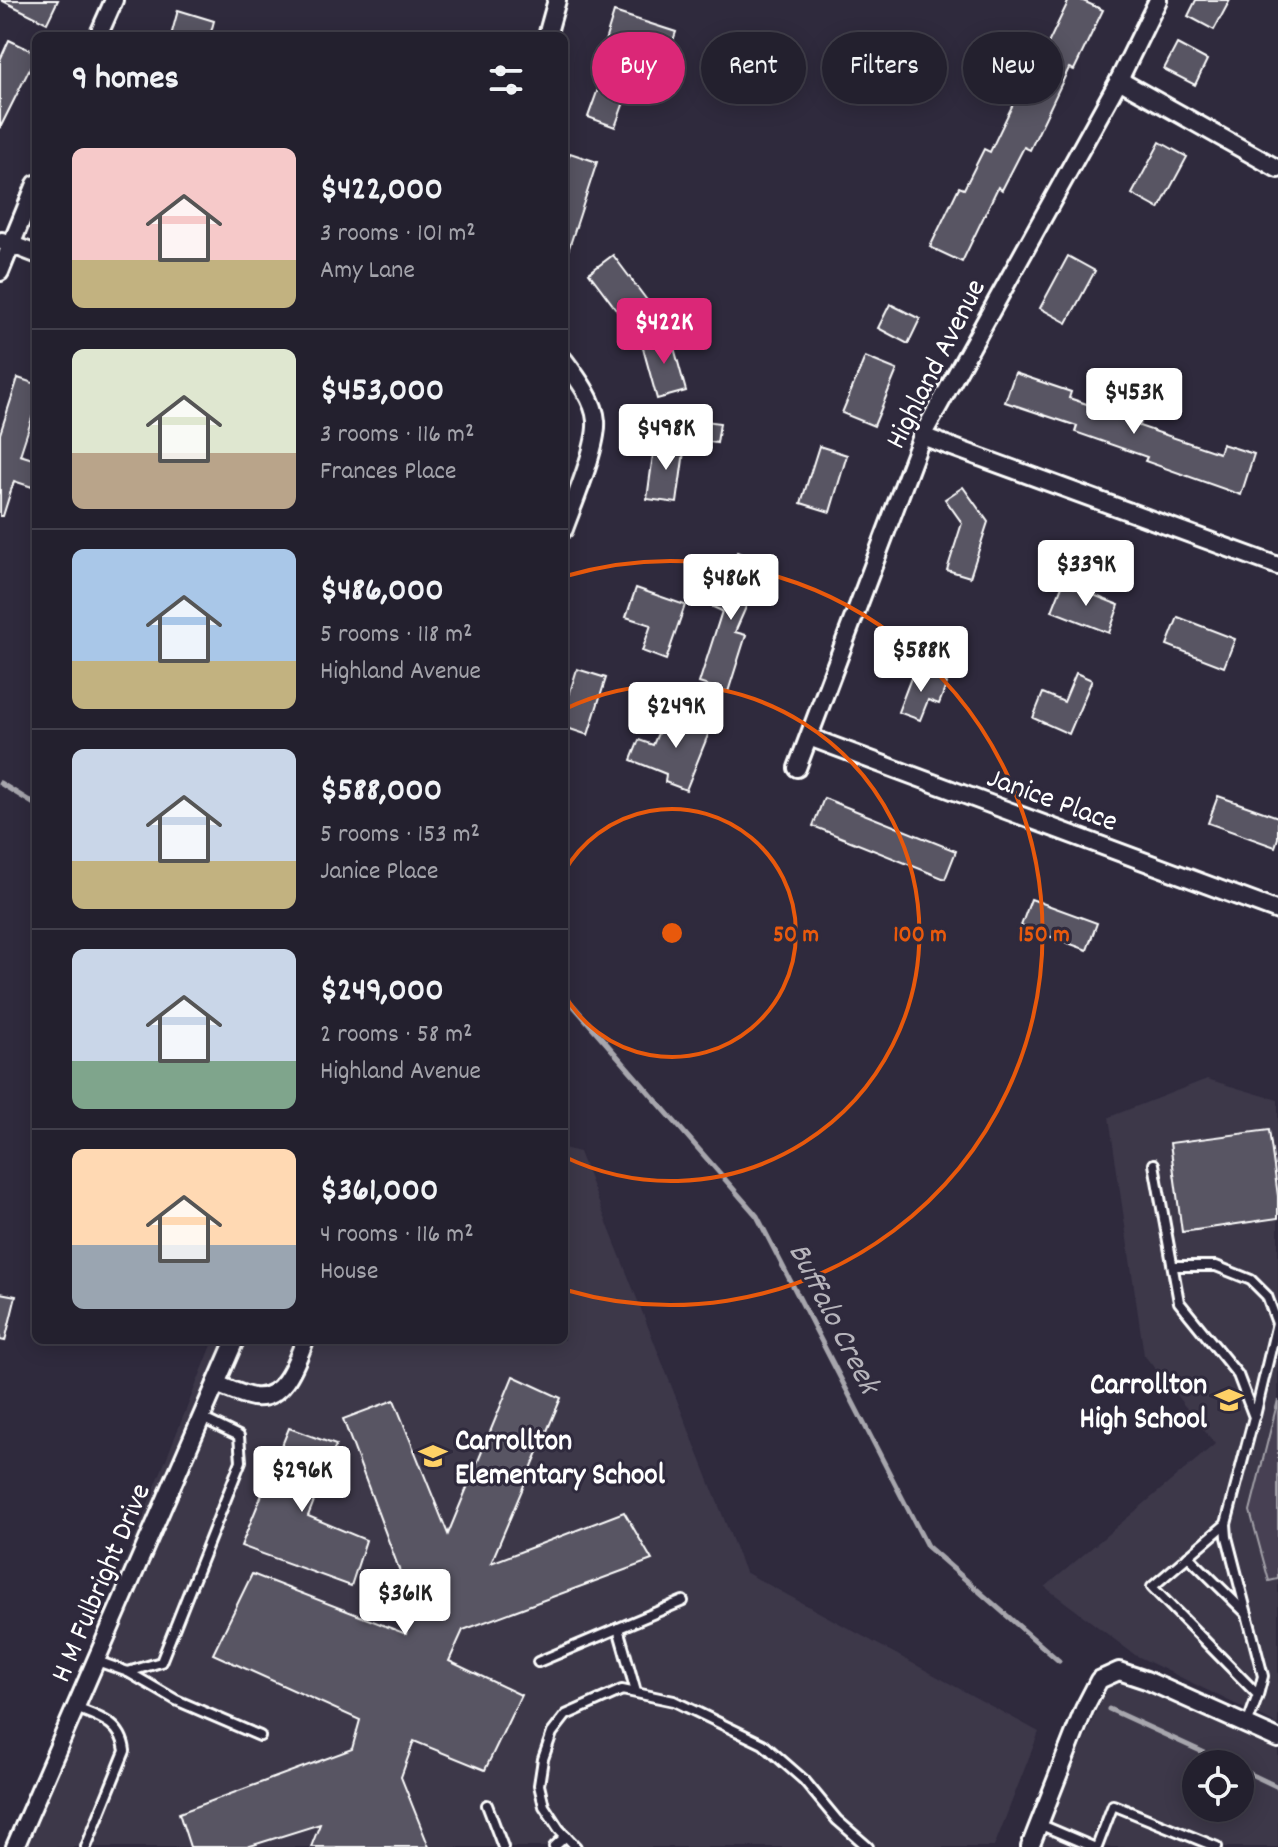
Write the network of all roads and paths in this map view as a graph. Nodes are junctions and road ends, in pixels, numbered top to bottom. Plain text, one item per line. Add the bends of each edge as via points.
1 (114, 0) edge
2 (557, 0) edge
3 (1158, 0) edge
4 (100, 32) edge
5 (548, 32) edge
6 (1119, 80) junction
7 (1278, 169) edge
8 (32, 192) edge
9 (5, 243) edge
10 (32, 253) edge
11 (0, 272) edge
12 (568, 366) edge
13 (922, 436) junction
14 (568, 517) edge
15 (1278, 566) edge
16 (809, 737) junction
17 (797, 768) dead end
18 (1278, 911) edge
19 (1154, 1164) dead end
20 (1173, 1266) junction
21 (233, 1344) edge
22 (303, 1344) edge
23 (216, 1384) junction
24 (1254, 1417) junction
25 (201, 1418) junction
26 (1226, 1524) junction
27 (1188, 1556) junction
28 (683, 1601) dead end
29 (1247, 1614) junction
30 (618, 1628) junction
31 (96, 1661) junction
32 (538, 1662) dead end
33 (128, 1672) junction
34 (636, 1692) junction
35 (1258, 1695) junction
36 (76, 1708) junction
37 (1247, 1725) junction
38 (260, 1736) dead end
39 (1278, 1739) edge
40 (487, 1805) dead end
41 (1039, 1824) junction
42 (566, 1836) junction
43 (15, 1847) edge
44 (86, 1847) edge
45 (503, 1847) edge
46 (554, 1847) edge
47 (576, 1847) edge
48 (868, 1847) edge
49 (1030, 1847) edge
50 (1095, 1847) edge
51 (1217, 1847) edge

1 - 4 street
2 - 5 street
3 - 6 street, Highland Avenue
6 - 7 street
6 - 13 street, Highland Avenue
8 - 9 street
9 - 10 street
9 - 11 street
12 - 14 street via 596,420
13 - 15 street
13 - 16 street, Highland Avenue
16 - 17 street, Highland Avenue
16 - 18 street, Janice Place
19 - 20 lane
20 - 24 lane via 1179,1302 1238,1375
20 - 24 lane via 1216,1266 1251,1280 1267,1296 1277,1323
21 - 23 street, H M Fulbright Drive
22 - 23 street via 282,1386 269,1395 254,1397
23 - 25 street, H M Fulbright Drive
24 - 26 lane
25 - 31 street, H M Fulbright Drive
25 - 33 lane via 239,1436 241,1461 161,1662
26 - 27 lane
26 - 29 lane
27 - 29 lane
27 - 35 lane via 1152,1587
28 - 30 lane
29 - 35 lane via 1263,1676
30 - 32 lane
30 - 34 lane
31 - 33 lane
31 - 36 street, H M Fulbright Drive
33 - 38 lane via 176,1700
34 - 42 lane via 622,1690 580,1708 566,1715 552,1733 539,1785 544,1806
34 - 48 lane via 674,1701 763,1744
35 - 37 lane
36 - 43 street, H M Fulbright Drive
36 - 44 lane via 109,1721 124,1740 125,1751
37 - 39 street
37 - 41 street via 1119,1671 1099,1680
40 - 45 lane
41 - 49 street
41 - 50 lane
42 - 46 lane
42 - 47 lane
50 - 51 lane via 1113,1805

